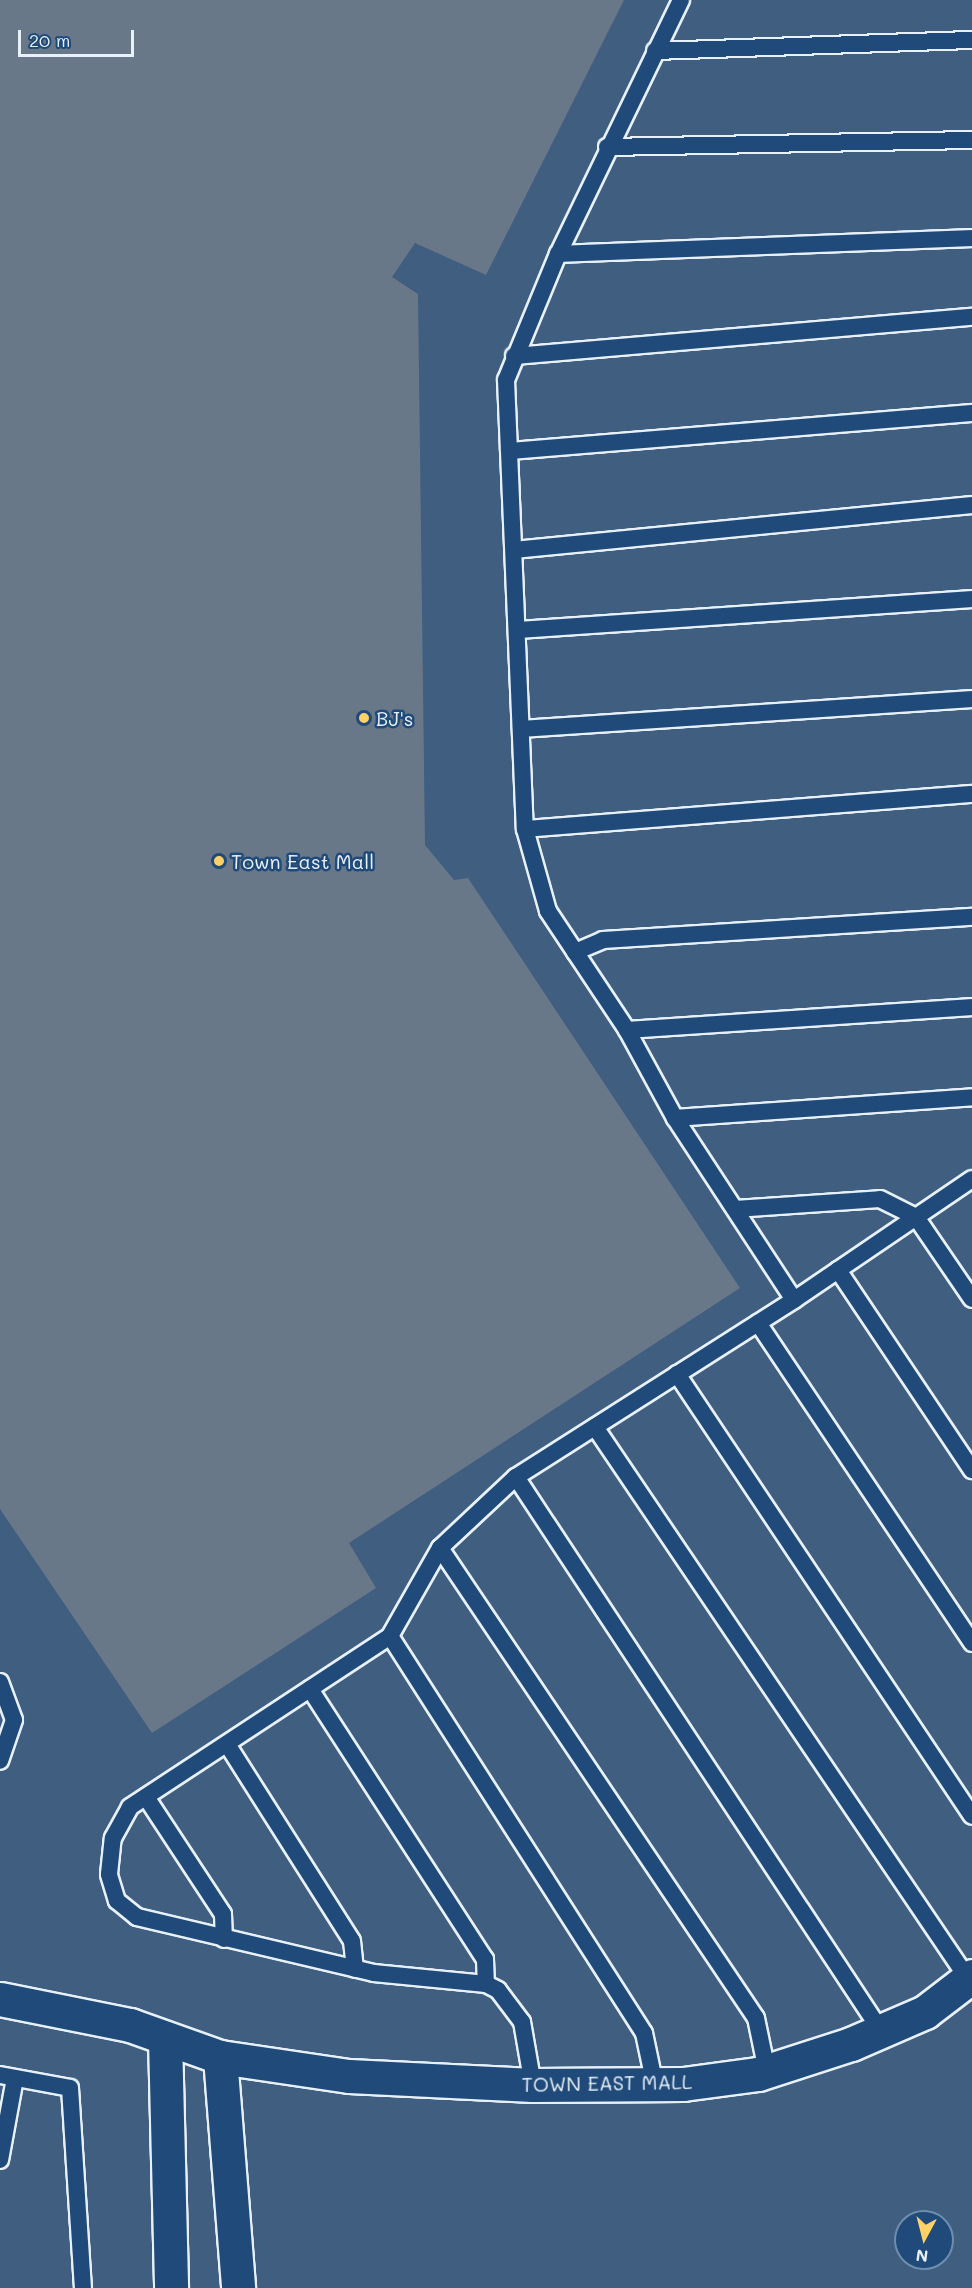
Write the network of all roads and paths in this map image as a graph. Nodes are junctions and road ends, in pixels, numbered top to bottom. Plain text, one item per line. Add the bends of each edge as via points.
1 (681, 0) edge
2 (972, 40) edge
3 (655, 51) junction
4 (972, 140) edge
5 (607, 147) junction
6 (972, 238) edge
7 (558, 254) junction
8 (972, 317) edge
9 (514, 356) junction
10 (972, 413) edge
11 (510, 451) junction
12 (972, 505) edge
13 (514, 550) junction
14 (972, 599) edge
15 (519, 630) junction
16 (972, 699) edge
17 (521, 729) junction
18 (972, 794) edge
19 (525, 829) junction
20 (972, 917) edge
21 (576, 952) junction
22 (972, 1007) edge
23 (627, 1030) junction
24 (972, 1097) edge
25 (675, 1118) junction
26 (972, 1179) edge
27 (735, 1209) junction
28 (916, 1217) junction
29 (838, 1270) junction
30 (972, 1299) edge
31 (794, 1300) junction
32 (758, 1323) junction
33 (677, 1374) junction
34 (595, 1427) junction
35 (972, 1470) edge
36 (516, 1477) junction
37 (440, 1548) junction
38 (390, 1636) junction
39 (972, 1643) edge
40 (0, 1682) edge
41 (310, 1689) junction
42 (227, 1744) junction
43 (0, 1761) edge
44 (146, 1797) junction
45 (972, 1816) edge
46 (224, 1939) junction
47 (355, 1969) junction
48 (970, 1978) edge
49 (486, 1984) junction
50 (0, 1999) edge
51 (881, 2031) junction
52 (165, 2037) junction
53 (220, 2057) junction
54 (767, 2071) junction
55 (8, 2076) edge
56 (533, 2085) junction
57 (655, 2085) junction
58 (0, 2160) edge
59 (83, 2288) edge
60 (171, 2288) edge
61 (238, 2288) edge

1 - 3 lane
2 - 3 lane
3 - 5 lane
4 - 5 lane
5 - 7 lane
6 - 7 lane
7 - 9 lane
8 - 9 lane
9 - 11 lane via 506,380
10 - 11 lane
11 - 13 lane
12 - 13 lane
13 - 15 lane
14 - 15 lane
15 - 17 lane
16 - 17 lane
17 - 19 lane
18 - 19 lane
19 - 21 lane via 548,911
20 - 21 lane via 603,940
21 - 23 lane
22 - 23 lane
23 - 25 lane
24 - 25 lane
25 - 27 lane
26 - 28 lane
27 - 28 lane via 880,1199
27 - 31 lane
28 - 29 lane
28 - 30 lane
29 - 31 lane
29 - 35 lane
31 - 32 lane
32 - 33 lane
32 - 39 lane
33 - 34 lane
33 - 45 lane
34 - 36 lane
34 - 48 lane
36 - 37 lane
36 - 51 lane
37 - 38 lane
37 - 54 lane via 756,2019
38 - 41 lane
38 - 57 lane via 644,2032
40 - 43 lane via 14,1720
41 - 42 lane
41 - 49 lane via 484,1959
42 - 44 lane
42 - 47 lane via 352,1941
44 - 46 lane via 222,1914
44 - 46 lane via 130,1808 113,1838 109,1874 117,1901 137,1917
46 - 47 lane
47 - 49 lane
48 - 51 street, TOWN EAST MALL via 925,2012
49 - 56 lane via 498,1990 522,2022
50 - 52 street, TOWN EAST MALL via 130,2025
51 - 54 street, TOWN EAST MALL
52 - 53 street, TOWN EAST MALL
52 - 60 street
53 - 56 street, TOWN EAST MALL via 349,2076
53 - 61 street
54 - 57 street, TOWN EAST MALL
55 - 58 lane
55 - 59 lane via 70,2088
56 - 57 street, TOWN EAST MALL

